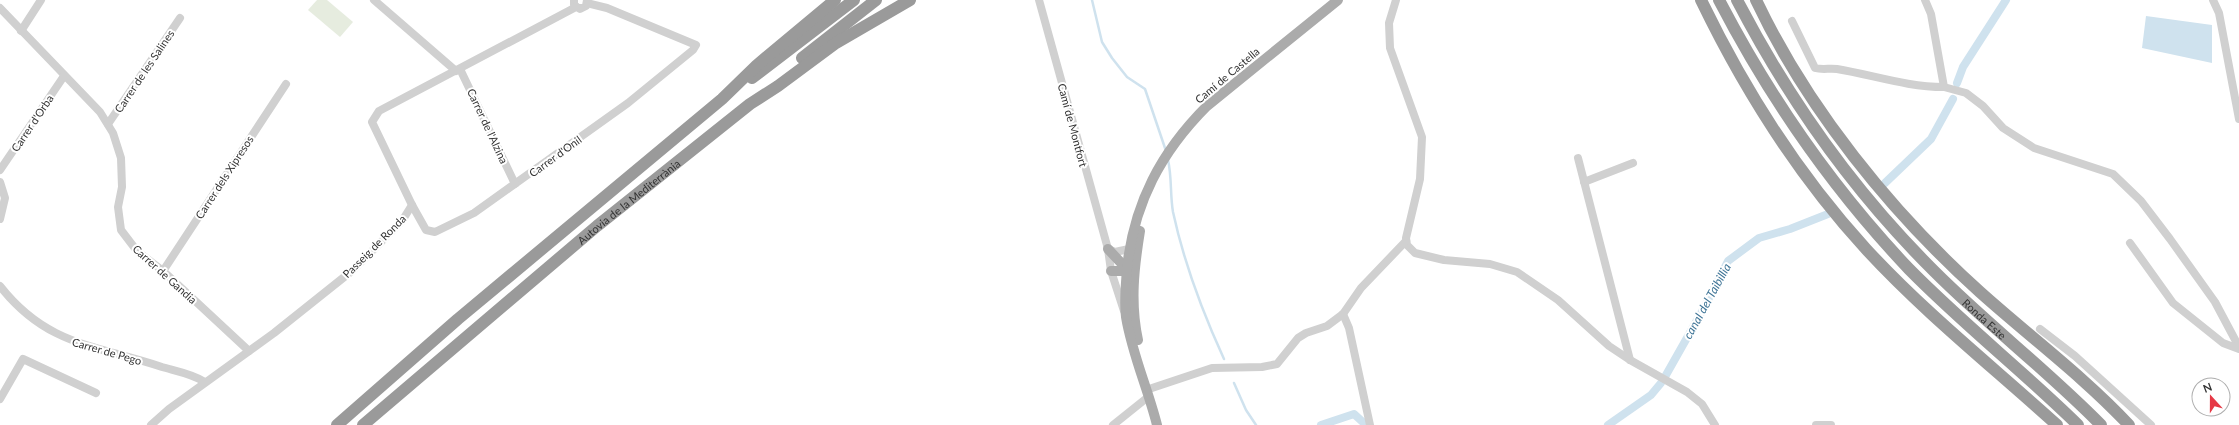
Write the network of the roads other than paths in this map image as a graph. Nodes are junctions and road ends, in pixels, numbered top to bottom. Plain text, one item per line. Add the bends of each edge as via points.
1 (41, 0) edge
2 (374, 0) edge
3 (835, 0) edge
4 (854, 0) edge
5 (876, 0) edge
6 (910, 0) edge
7 (1039, 0) edge
8 (1338, 0) edge
9 (1396, 0) edge
10 (1701, 0) edge
11 (1719, 0) edge
12 (1737, 0) edge
13 (1756, 0) edge
14 (1925, 0) edge
15 (2213, 0) edge
16 (587, 2) edge
17 (574, 3) edge
18 (0, 8) edge
19 (180, 18) dead end
20 (1792, 21) dead end
21 (21, 31) junction
22 (458, 70) junction
23 (64, 76) junction
24 (286, 84) dead end
25 (1944, 87) junction
26 (722, 98) junction
27 (750, 104) junction
28 (2239, 119) edge
29 (108, 124) junction
30 (1578, 158) dead end
31 (1633, 163) dead end
32 (0, 170) edge
33 (0, 182) edge
34 (1584, 182) junction
35 (515, 184) junction
36 (1150, 186) junction
37 (412, 205) junction
38 (0, 219) edge
39 (1140, 229) junction
40 (1406, 241) junction
41 (2130, 243) dead end
42 (1129, 249) junction
43 (1108, 250) junction
44 (163, 271) junction
45 (1111, 271) junction
46 (1127, 271) junction
47 (0, 286) edge
48 (1343, 314) junction
49 (1131, 319) junction
50 (2040, 329) dead end
51 (2239, 348) edge
52 (249, 351) junction
53 (1630, 360) junction
54 (205, 382) junction
55 (96, 393) dead end
56 (1147, 393) junction
57 (0, 399) edge
58 (151, 425) edge
59 (337, 425) edge
60 (363, 425) edge
61 (1113, 425) edge
62 (1157, 425) edge
63 (1370, 425) edge
64 (1715, 425) edge
65 (1816, 425) edge
66 (1831, 425) edge
67 (2057, 425) edge
68 (2078, 425) edge
69 (2101, 425) edge
70 (2129, 425) edge
71 (2151, 425) edge

1 - 21 street
2 - 22 street, Carrer de l'Alzina
3 - 26 highway, Autovia de la Mediterrània
4 - 26 highway via 765,69
5 - 27 highway via 773,81
6 - 27 highway, Autovia de la Mediterrània via 836,43
7 - 43 street, Camí de Montfort
8 - 36 main road, Camí de Castella via 1207,106 1177,139 1159,166
9 - 40 street via 1388,23 1390,48 1422,137 1420,179
10 - 67 highway via 1764,113 1845,224 1912,296
11 - 68 highway, Ronda Este via 1744,47 1793,126 1861,216 1950,308
12 - 69 highway, Ronda Este via 1784,84 1874,207 1945,282
13 - 70 highway via 1805,85 1839,137 1887,196 1946,260
14 - 25 street via 1931,14
15 - 28 street via 2219,13
16 - 17 street, Passeig de Ronda via 582,8
16 - 35 street, Carrer d'Onil via 696,45 694,50 628,103
17 - 22 street, Passeig de Ronda
18 - 21 street, Carrer de Gandia
19 - 29 street, Carrer de les Salines
20 - 25 street via 1815,68 1836,69 1916,85
21 - 23 street, Carrer de Gandia
22 - 35 street, Carrer de l'Alzina
22 - 37 street, Passeig de Ronda via 379,111 372,122
23 - 29 street, Carrer de Gandia via 100,112
23 - 32 street, Carrer d'Orba
24 - 44 street, Carrer dels Xipresos
25 - 51 street via 1966,93 1983,106 2003,128 2034,148 2113,174 2141,201 2170,239 2215,302
26 - 59 highway, Autovia de la Mediterrània via 458,319
27 - 60 highway, Autovia de la Mediterrània via 597,226
29 - 44 street, Carrer de Gandia via 121,158 122,187 118,207 122,230 137,251
30 - 34 street
31 - 34 street
33 - 38 street via 5,198
34 - 53 street
35 - 37 street, Carrer d'Onil via 474,213 435,232 426,230
36 - 39 main road, Camí de Castella
36 - 42 main road, Camí de Castella via 1140,206
37 - 52 street, Passeig de Ronda via 402,221 353,270
39 - 46 main road
39 - 49 main road, Camí de Castella
40 - 48 street via 1361,288
40 - 53 street via 1415,253 1444,260 1490,264 1517,272 1558,300 1609,346
41 - 51 street via 2174,303 2223,343
42 - 43 street via 1115,252
42 - 46 main road, Camí de Castella
43 - 45 street, Camí de Montfort
43 - 46 main road
44 - 52 street, Carrer de Gandia
45 - 46 main road
45 - 49 street, Camí de Montfort
46 - 49 main road, Camí de Castella
47 - 54 street, Carrer de Pego via 34,320 51,332 76,343 135,358
48 - 56 street via 1327,326 1298,338 1277,364 1262,367 1212,368
48 - 63 street via 1349,328
49 - 56 main road, Camí de Castella via 1143,363 1142,377
50 - 71 street via 2075,356
52 - 54 street, Passeig de Ronda
53 - 64 street via 1687,392 1702,404
54 - 58 street, Passeig de Ronda
55 - 57 street via 23,359
56 - 61 street
56 - 62 main road, Camí de Castella
65 - 66 street

